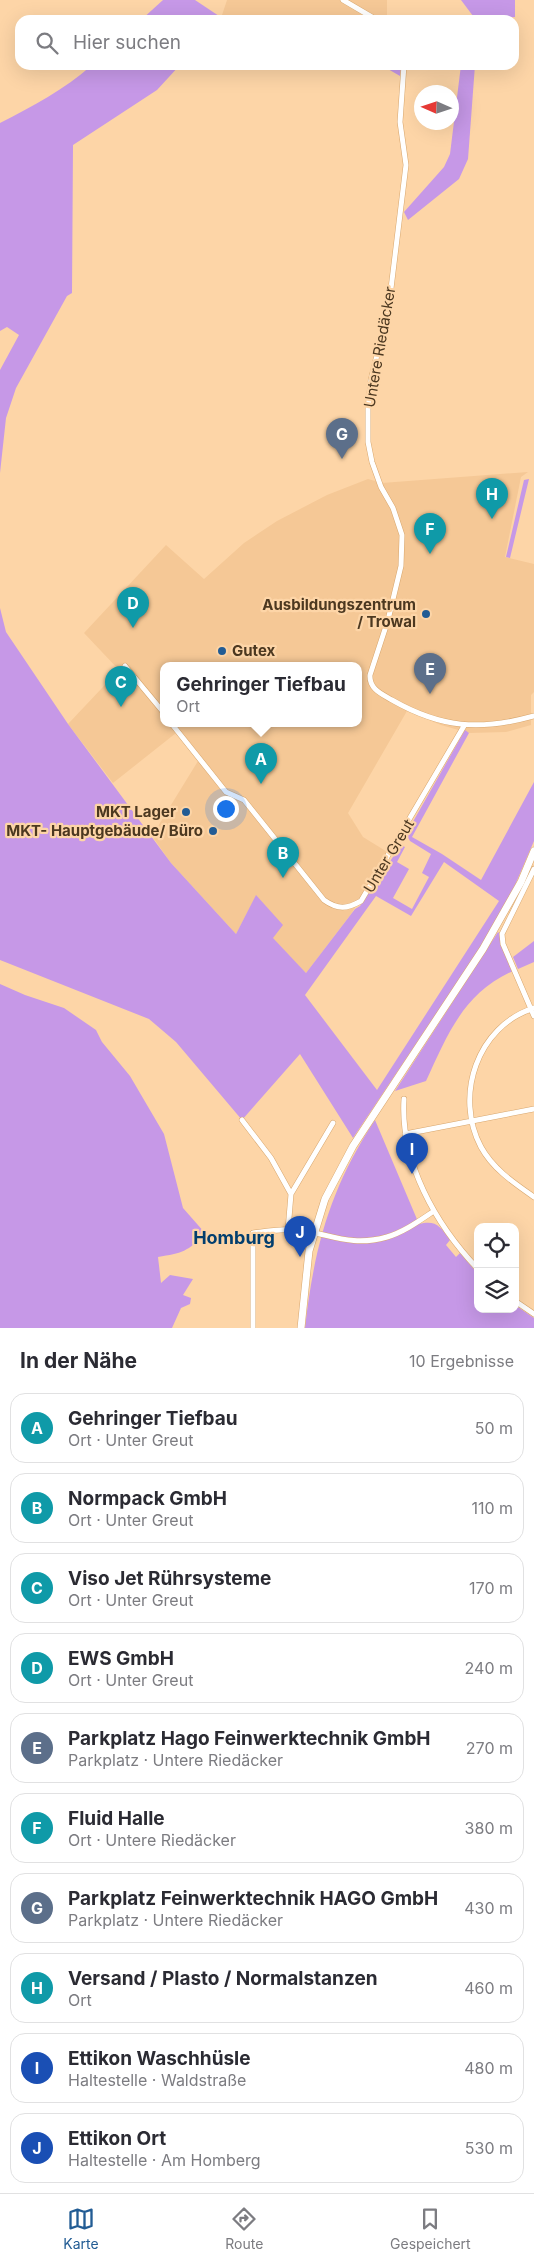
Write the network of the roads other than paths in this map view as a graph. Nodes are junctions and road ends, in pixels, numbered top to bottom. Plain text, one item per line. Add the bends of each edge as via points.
1 (343, 0) edge
2 (368, 15) edge
3 (404, 70) edge
4 (125, 666) dead end
5 (160, 708) edge
6 (534, 716) edge
7 (464, 726) junction
8 (174, 727) edge
9 (534, 851) edge
10 (534, 869) edge
11 (533, 1008) edge
12 (534, 1016) edge
13 (404, 1099) dead end
14 (534, 1108) edge
15 (242, 1120) dead end
16 (472, 1120) junction
17 (333, 1123) dead end
18 (405, 1134) junction
19 (291, 1194) junction
20 (534, 1197) edge
21 (434, 1211) junction
22 (288, 1230) junction
23 (314, 1233) junction
24 (477, 1268) edge
25 (519, 1304) edge
26 (534, 1314) edge
27 (253, 1328) edge
28 (301, 1328) edge

1 - 2 street
3 - 7 street, Untere Riedäcker via 400,122 406,165 388,304 368,409 372,462 402,535 401,566 370,683 403,706 431,719
4 - 5 street
6 - 7 street, Untere Riedäcker via 494,725
7 - 8 street, Unter Greut via 361,901 339,908 324,900 244,800 226,792
9 - 23 main road via 521,882 483,949 353,1146 325,1198
10 - 11 street via 502,934 503,944
11 - 12 street
11 - 16 street via 501,1028 479,1055 470,1090
13 - 18 street
14 - 16 street
15 - 19 street
16 - 18 street
16 - 20 street via 482,1148 494,1165
17 - 19 street
18 - 21 street via 413,1163
19 - 22 street
21 - 23 street via 387,1237 365,1241
21 - 24 street
22 - 23 street
22 - 27 street via 253,1233
23 - 28 main road via 306,1272
25 - 26 street

